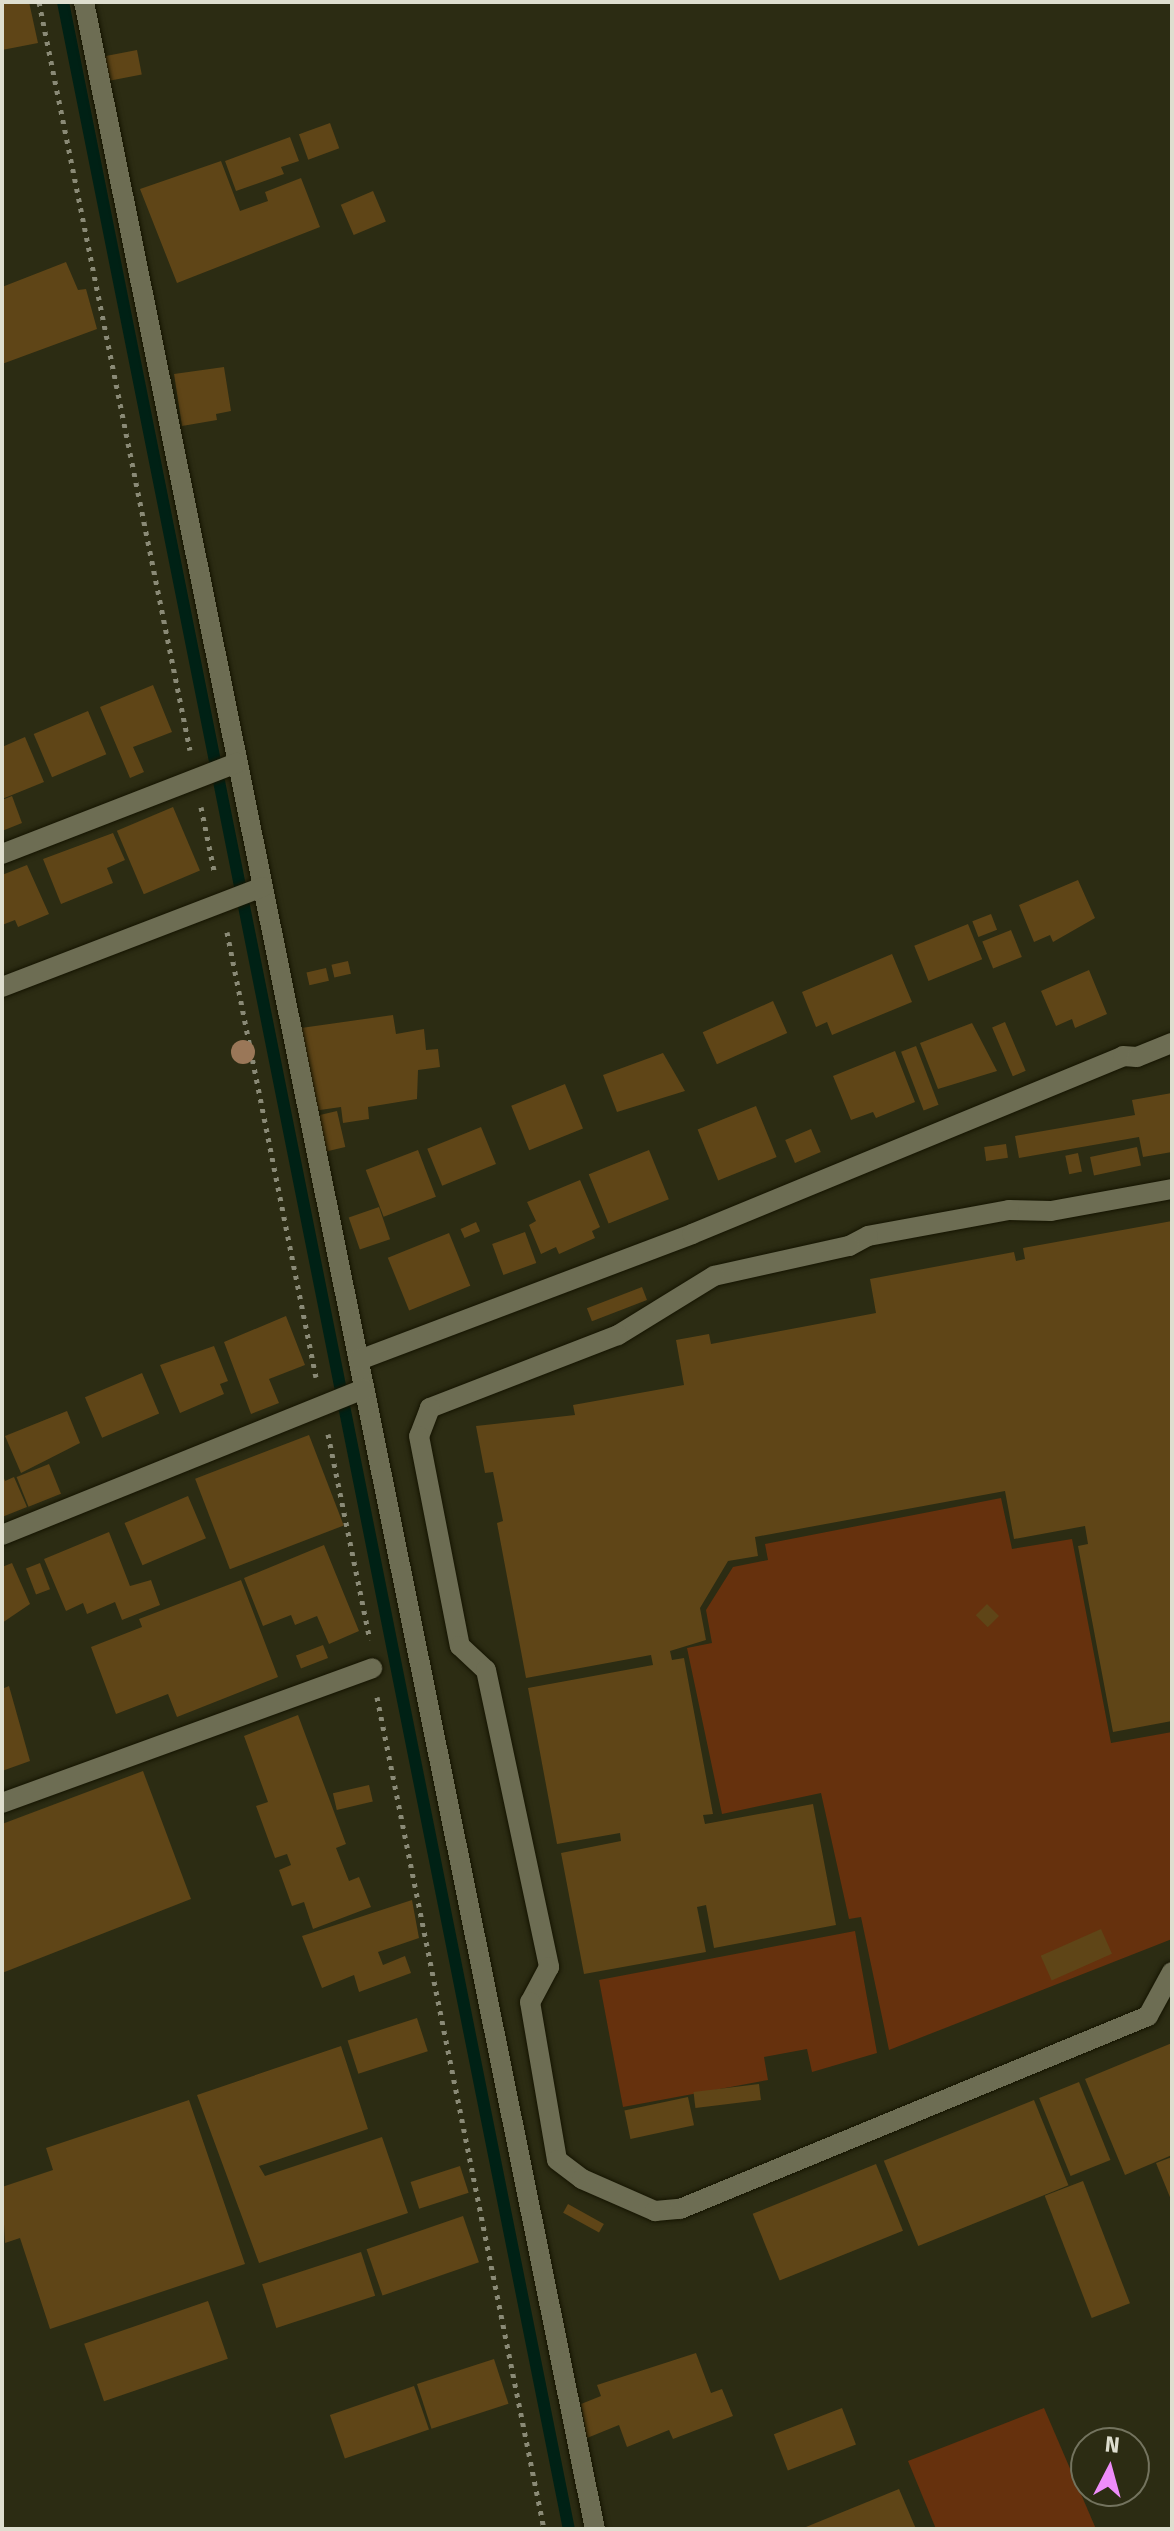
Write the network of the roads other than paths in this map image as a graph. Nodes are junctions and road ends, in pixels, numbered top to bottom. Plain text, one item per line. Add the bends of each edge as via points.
1 (84, 2) edge
2 (232, 765) junction
3 (2, 854) edge
4 (257, 889) junction
5 (2, 987) edge
6 (1172, 1043) edge
7 (1172, 1189) edge
8 (359, 1360) junction
9 (358, 1391) junction
10 (2, 1535) edge
11 (372, 1668) road end
12 (2, 1803) edge
13 (1172, 1972) edge
14 (595, 2529) edge

1 - 2 street
2 - 3 street
2 - 4 street
4 - 5 street
4 - 8 street
6 - 8 street via 1137,1057 1123,1056 692,1234
7 - 13 street via 882,1233 714,1276 618,1335 430,1408 419,1436 460,1646 486,1670 549,1967 530,2002 557,2160 582,2179 655,2211 680,2209 1148,2016
8 - 9 street
9 - 10 street
9 - 14 street
11 - 12 street

